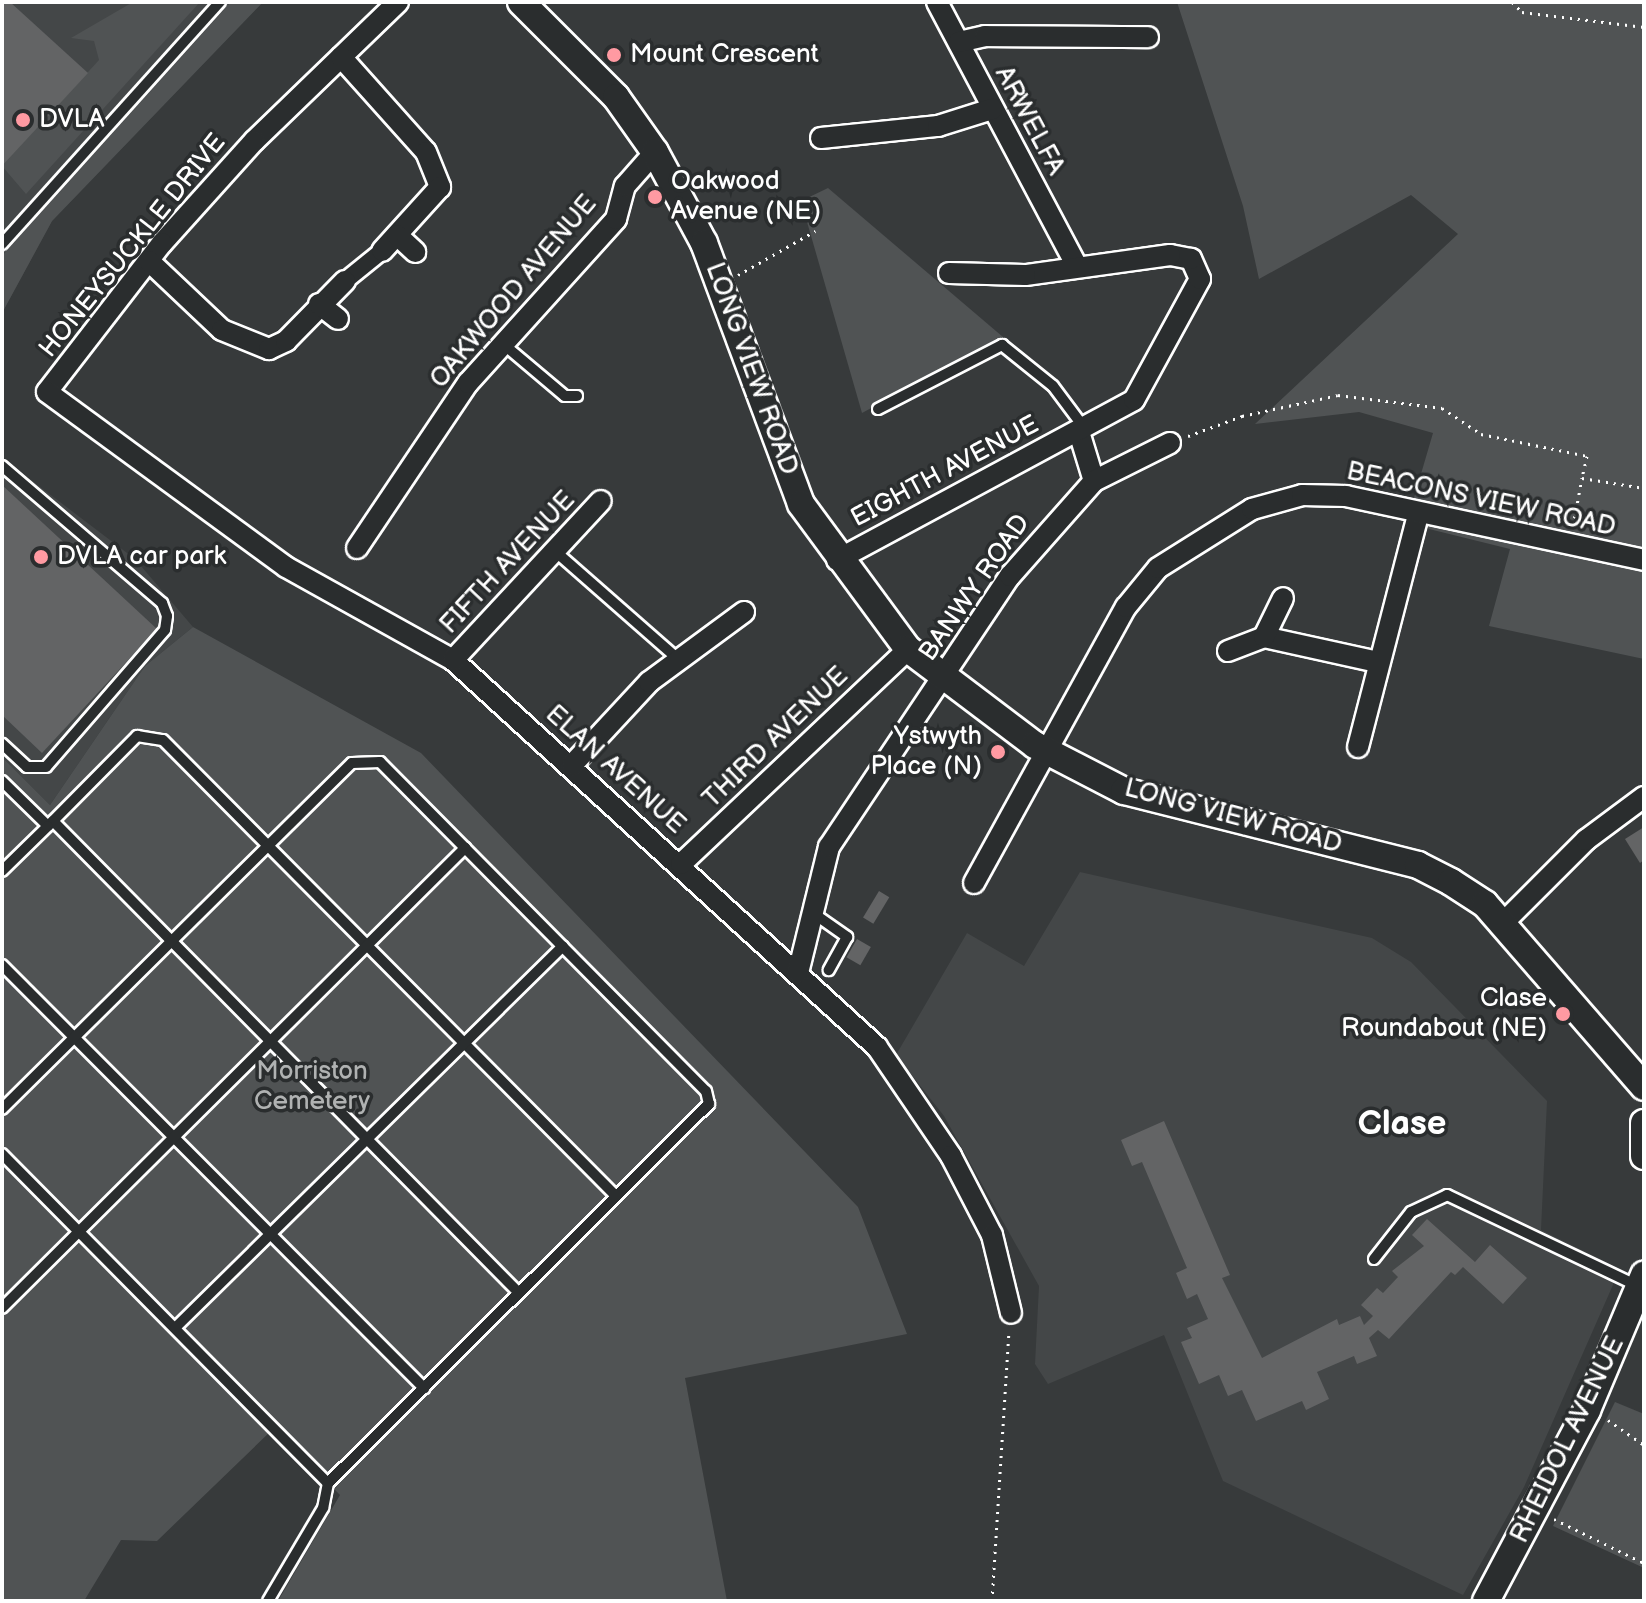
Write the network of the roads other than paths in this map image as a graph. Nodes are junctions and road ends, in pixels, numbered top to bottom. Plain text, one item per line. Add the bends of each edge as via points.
1 (220, 2) edge
2 (398, 2) edge
3 (521, 2) edge
4 (937, 2) edge
5 (1148, 37) dead end
6 (959, 42) junction
7 (341, 57) junction
8 (992, 109) junction
9 (821, 138) dead end
10 (655, 152) junction
11 (397, 235) junction
12 (2, 244) edge
13 (382, 251) joint
14 (415, 252) dead end
15 (149, 261) junction
16 (1076, 264) junction
17 (949, 273) dead end
18 (345, 281) joint
19 (319, 304) junction
20 (338, 319) dead end
21 (500, 342) junction
22 (47, 392) joint
23 (577, 396) dead end
24 (878, 409) dead end
25 (1082, 430) junction
26 (1170, 443) road end
27 (2, 466) edge
28 (1094, 481) junction
29 (601, 501) dead end
30 (1418, 515) junction
31 (357, 548) dead end
32 (555, 551) junction
33 (837, 560) junction
34 (1644, 560) edge
35 (1283, 598) dead end
36 (744, 612) dead end
37 (1264, 637) junction
38 (908, 649) junction
39 (1228, 651) dead end
40 (678, 659) junction
41 (453, 660) junction
42 (1378, 662) junction
43 (944, 676) junction
44 (2, 744) edge
45 (1358, 747) dead end
46 (1048, 752) junction
47 (572, 765) junction
48 (2, 781) edge
49 (1644, 797) edge
50 (51, 824) junction
51 (269, 846) junction
52 (465, 848) junction
53 (681, 864) junction
54 (2, 871) edge
55 (974, 883) dead end
56 (813, 913) junction
57 (1502, 924) junction
58 (171, 943) junction
59 (367, 945) junction
60 (563, 946) junction
61 (2, 965) edge
62 (829, 970) dead end
63 (798, 973) junction
64 (74, 1038) junction
65 (269, 1042) junction
66 (464, 1043) junction
67 (1644, 1087) edge
68 (2, 1109) edge
69 (1644, 1123) edge
70 (173, 1136) junction
71 (367, 1140) junction
72 (2, 1154) edge
73 (1644, 1156) edge
74 (616, 1196) junction
75 (78, 1230) junction
76 (270, 1234) junction
77 (1374, 1259) dead end
78 (1642, 1281) edge
79 (519, 1293) junction
80 (2, 1308) edge
81 (1011, 1313) road end
82 (175, 1328) junction
83 (424, 1388) junction
84 (328, 1483) junction
85 (268, 1601) edge
86 (1486, 1601) edge

1 - 12 lane
2 - 7 street, HONEYSUCKLE DRIVE
3 - 10 street, LONG VIEW ROAD via 616,97
4 - 6 street, ARWELFA
5 - 6 street via 985,36
6 - 8 street, ARWELFA
7 - 11 street via 382,97 435,170 440,187
7 - 15 street, HONEYSUCKLE DRIVE via 254,141
8 - 9 street via 938,126
8 - 16 street, ARWELFA
10 - 21 street, OAKWOOD AVENUE via 625,186 616,219
10 - 33 street, LONG VIEW ROAD via 721,285 801,504
11 - 13 street
11 - 14 street
13 - 18 street
15 - 19 street via 222,330 255,347 286,341
15 - 22 street, HONEYSUCKLE DRIVE
16 - 17 street via 1025,275
16 - 25 street, EIGHTH AVENUE via 1170,255 1191,259 1200,279 1134,400
18 - 19 street
19 - 20 street
21 - 23 lane via 565,396
21 - 31 street, OAKWOOD AVENUE via 433,431
22 - 41 street, ELAN AVENUE via 286,567
24 - 25 lane via 1002,345 1053,386
25 - 28 street
25 - 33 street, EIGHTH AVENUE via 994,471
26 - 28 street, BANWY ROAD
27 - 44 lane via 162,603 167,616 165,630 46,767 27,767
28 - 43 street, BANWY ROAD via 1010,576
29 - 32 street, FIFTH AVENUE
30 - 34 street, BEACONS VIEW ROAD
30 - 42 street
30 - 46 street, BEACONS VIEW ROAD via 1411,508 1346,496 1302,495 1252,509 1201,537 1158,568 1126,607
32 - 40 lane
32 - 41 street, FIFTH AVENUE
33 - 38 street, LONG VIEW ROAD
35 - 37 street
36 - 40 street
37 - 39 street
37 - 42 street
38 - 43 street, LONG VIEW ROAD
38 - 53 street, THIRD AVENUE
40 - 47 street
41 - 47 street, ELAN AVENUE
42 - 45 street
43 - 46 street, LONG VIEW ROAD
43 - 56 street, BANWY ROAD via 829,847
46 - 55 street, BEACONS VIEW ROAD
46 - 57 street, LONG VIEW ROAD via 1124,791 1418,865 1485,904
47 - 53 street, ELAN AVENUE
48 - 50 lane
49 - 57 street via 1586,840
50 - 51 lane via 137,736 163,740
50 - 54 lane
50 - 58 lane
51 - 52 lane via 352,763 380,762
51 - 58 lane
51 - 59 lane
52 - 59 lane
52 - 60 lane
53 - 63 street, ELAN AVENUE
56 - 62 lane via 847,937
56 - 63 street, BANWY ROAD
57 - 67 street, LONG VIEW ROAD
58 - 64 lane
58 - 65 lane
59 - 65 lane
59 - 66 lane
60 - 66 lane
60 - 74 lane via 706,1091 709,1104
61 - 64 lane
63 - 81 street, ELAN AVENUE via 877,1047 951,1156 992,1235
64 - 68 lane
64 - 70 lane
65 - 70 lane
65 - 71 lane
66 - 71 lane
66 - 74 lane
69 - 73 street
70 - 75 lane
70 - 76 lane
71 - 76 lane
71 - 79 lane
72 - 75 lane
74 - 79 lane
75 - 80 lane
75 - 82 lane
76 - 82 lane
76 - 83 lane
77 - 78 lane via 1411,1212 1447,1195
78 - 86 street, RHEIDOL AVENUE via 1575,1435
79 - 83 lane
82 - 84 lane
83 - 84 lane
84 - 85 lane via 323,1508

